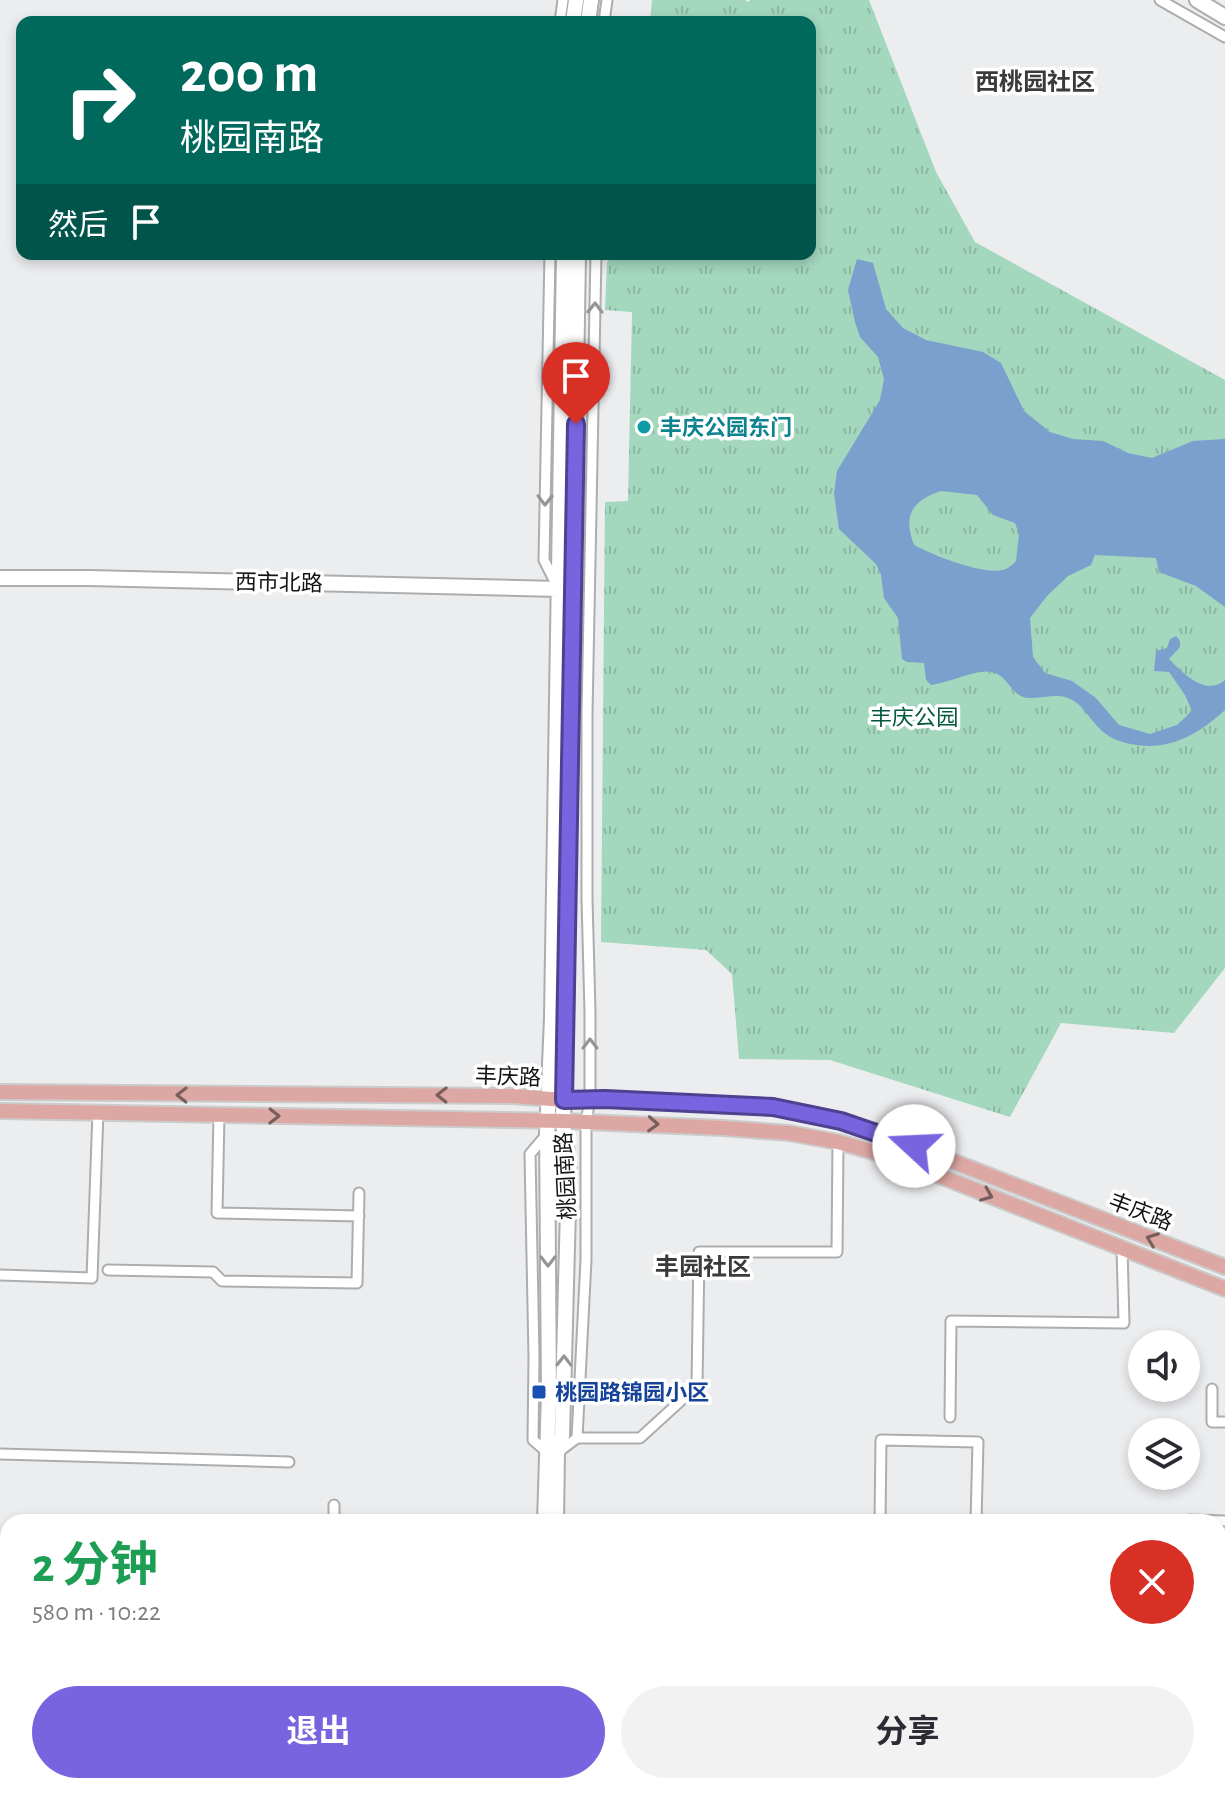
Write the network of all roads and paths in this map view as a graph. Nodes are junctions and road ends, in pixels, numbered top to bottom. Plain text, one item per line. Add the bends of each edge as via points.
1 (1160, 0) edge
2 (1197, 0) edge
3 (1225, 17) edge
4 (1225, 37) edge
5 (550, 260) edge
6 (564, 260) edge
7 (578, 260) edge
8 (596, 260) edge
9 (6, 578) edge
10 (559, 589) junction
11 (0, 591) edge
12 (0, 1092) edge
13 (548, 1099) junction
14 (590, 1099) junction
15 (564, 1100) junction
16 (0, 1111) edge
17 (98, 1112) junction
18 (219, 1115) junction
19 (586, 1122) junction
20 (552, 1125) junction
21 (838, 1142) junction
22 (359, 1193) dead end
23 (359, 1216) junction
24 (1122, 1248) junction
25 (1225, 1267) edge
26 (108, 1270) dead end
27 (0, 1275) edge
28 (1225, 1289) edge
29 (1212, 1389) dead end
30 (950, 1417) dead end
31 (1225, 1422) edge
32 (577, 1438) junction
33 (552, 1452) junction
34 (0, 1454) edge
35 (289, 1462) dead end
36 (334, 1505) dead end
37 (334, 1514) edge
38 (546, 1514) edge
39 (556, 1514) edge
40 (880, 1514) edge
41 (976, 1514) edge

1 - 4 street
2 - 3 main road
5 -> 10 street via 544,560
6 - 10 main road, 桃园南路
7 - 15 main road, 桃园南路
14 -> 8 street via 587,714
9 - 10 main road, 西市北路
9 - 11 main road
10 - 13 main road, 桃园南路
13 -> 12 main road, 丰庆路
13 - 15 main road, 丰庆路
13 - 20 main road, 桃园南路
14 - 15 main road, 丰庆路
14 - 19 street
25 -> 14 main road, 丰庆路 via 841,1121 773,1107
15 - 20 main road, 桃园南路
16 - 17 main road, 丰庆路
17 - 18 main road, 丰庆路
17 - 27 street via 92,1278
18 -> 20 main road, 丰庆路
18 - 23 street via 217,1213
19 - 20 main road, 丰庆路
19 -> 21 main road, 丰庆路 via 770,1131
19 - 32 street
20 -> 33 main road, 桃园南路
33 -> 20 main road, 桃园南路 via 562,1436 569,1171
21 -> 24 main road, 丰庆路 via 892,1157
21 - 32 street via 837,1252 699,1252 697,1386 640,1438
22 - 23 street
23 - 26 street via 357,1283 222,1281 213,1272
24 - 28 main road, 丰庆路
24 - 30 street via 1124,1323 951,1321
29 - 31 street via 1212,1422
32 - 33 street
33 - 38 main road, 桃园南路
33 - 39 main road, 桃园南路
34 - 35 street
36 - 37 street
40 - 41 street via 881,1440 978,1442

